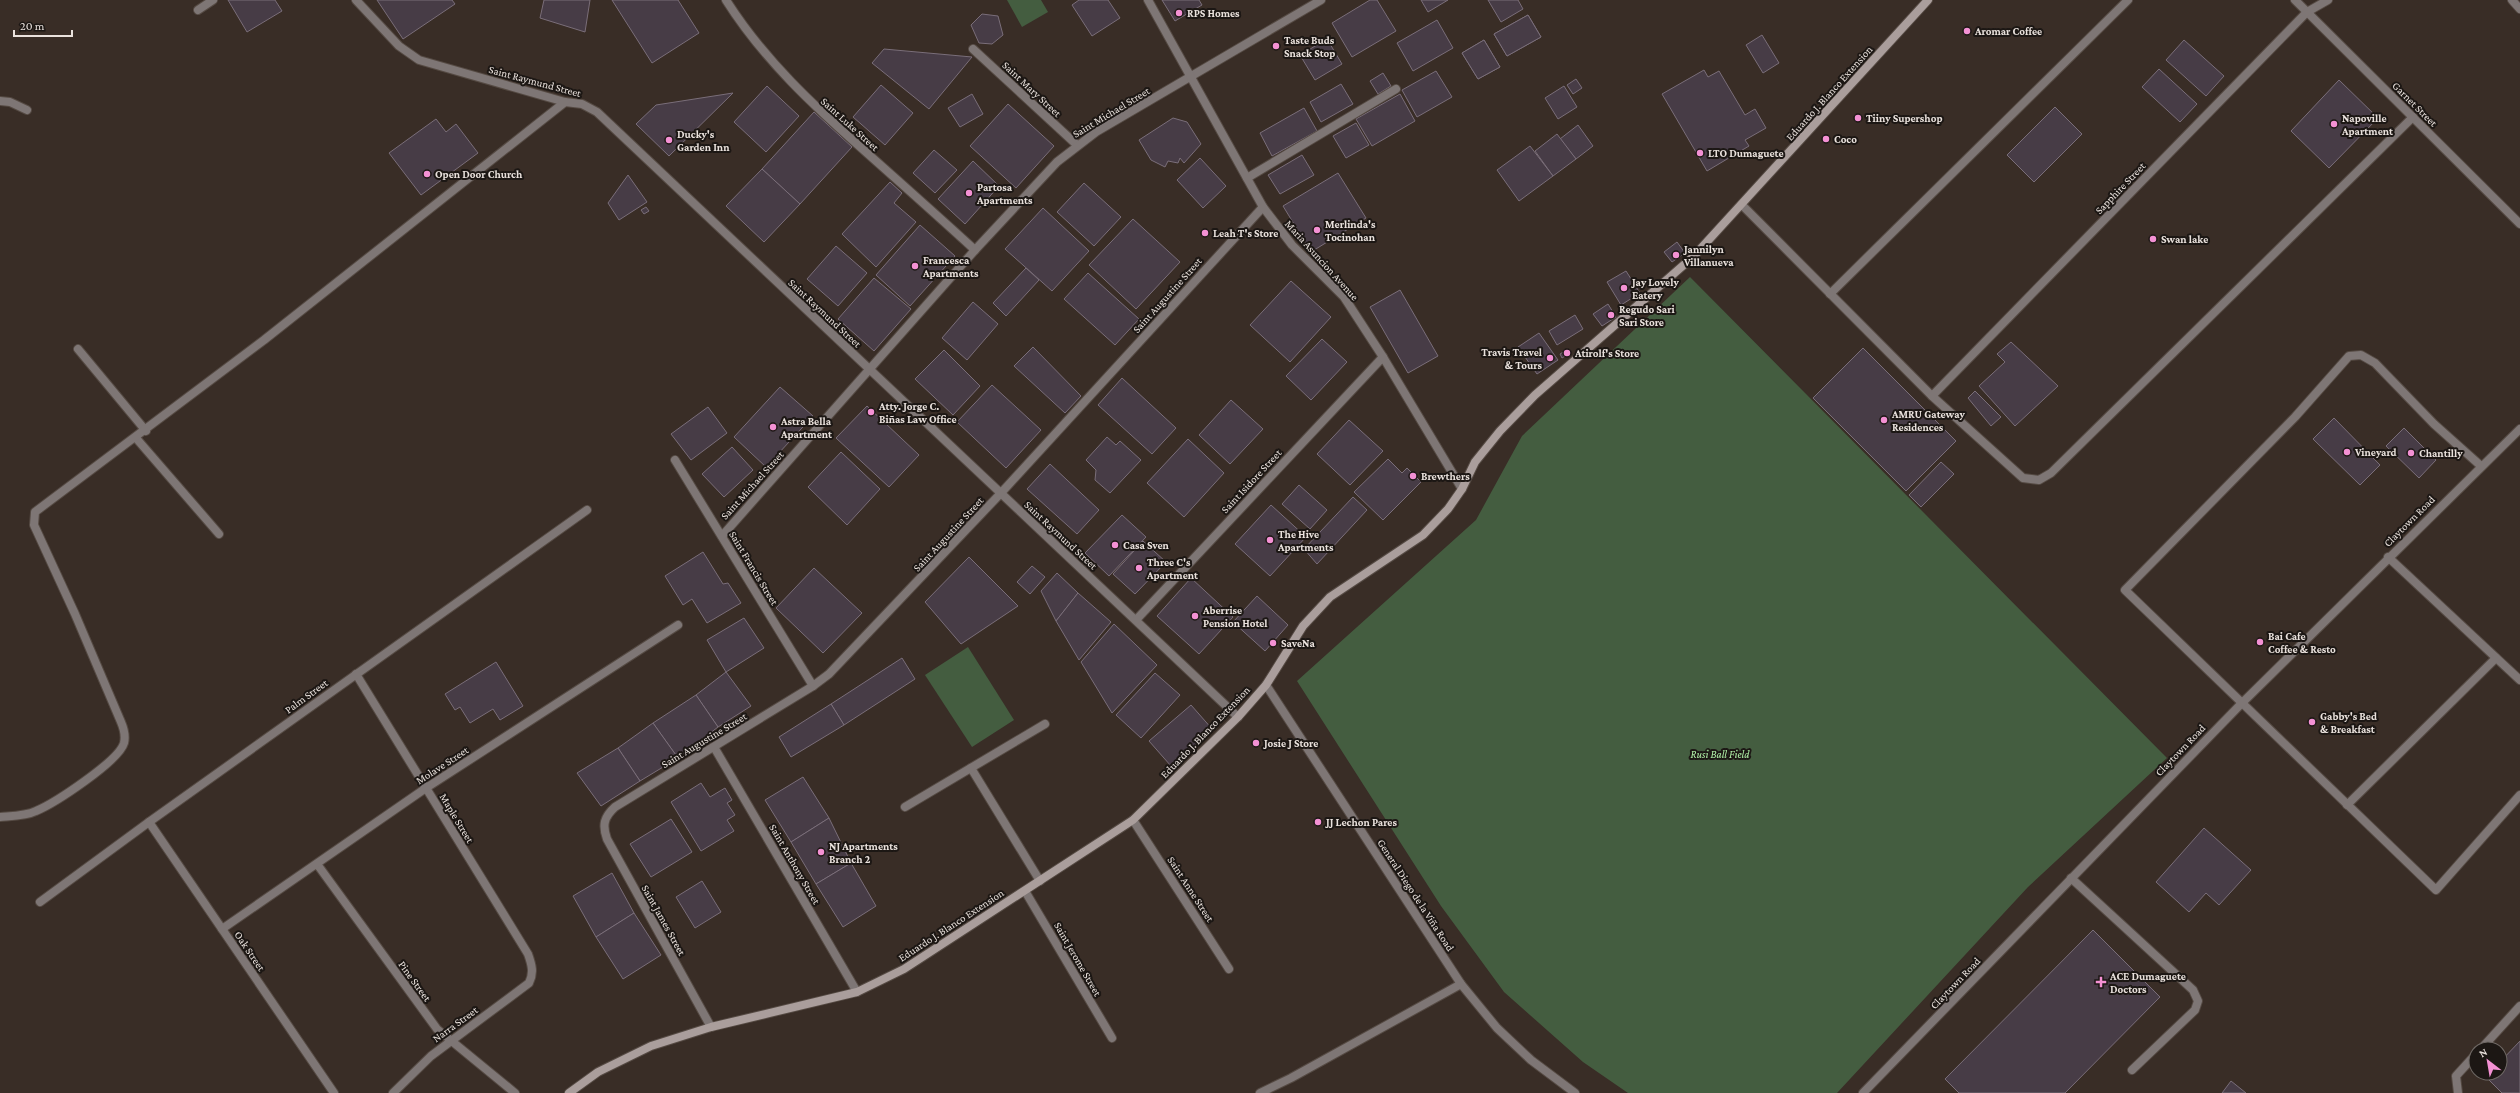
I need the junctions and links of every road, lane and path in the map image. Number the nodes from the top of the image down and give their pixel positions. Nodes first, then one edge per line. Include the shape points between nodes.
1 (213, 0) edge
2 (356, 0) edge
3 (726, 0) edge
4 (1148, 0) edge
5 (1321, 0) edge
6 (1928, 0) edge
7 (2128, 0) edge
8 (2294, 0) edge
9 (2328, 0) edge
10 (2512, 0) edge
11 (2520, 9) edge
12 (198, 10) dead end
13 (2307, 12) junction
14 (973, 49) dead end
15 (1192, 78) junction
16 (1396, 89) dead end
17 (0, 101) edge
18 (565, 102) junction
19 (27, 110) dead end
20 (2413, 117) junction
21 (1077, 145) junction
22 (1247, 178) junction
23 (1742, 205) junction
24 (1262, 207) junction
25 (2520, 224) edge
26 (975, 250) junction
27 (1830, 294) junction
28 (78, 349) dead end
29 (1383, 357) junction
30 (870, 369) junction
31 (1932, 396) junction
32 (2520, 429) edge
33 (146, 431) junction
34 (136, 438) junction
35 (675, 460) dead end
36 (2480, 466) junction
37 (1462, 489) junction
38 (1001, 493) junction
39 (587, 510) dead end
40 (219, 534) dead end
41 (722, 536) junction
42 (2388, 557) junction
43 (1136, 620) junction
44 (678, 625) dead end
45 (2496, 658) junction
46 (356, 674) junction
47 (2520, 680) edge
48 (1266, 685) junction
49 (813, 686) junction
50 (2241, 704) junction
51 (1238, 717) junction
52 (1045, 724) dead end
53 (714, 747) junction
54 (971, 768) junction
55 (426, 788) junction
56 (2520, 795) edge
57 (2347, 805) junction
58 (905, 807) dead end
59 (0, 817) edge
60 (1134, 820) junction
61 (149, 822) junction
62 (604, 822) joint
63 (317, 864) junction
64 (2071, 878) junction
65 (1040, 881) junction
66 (1025, 891) junction
67 (40, 902) dead end
68 (222, 929) junction
69 (1229, 969) dead end
70 (533, 976) joint
71 (1461, 984) junction
72 (857, 992) junction
73 (2520, 1006) edge
74 (710, 1027) junction
75 (1112, 1038) dead end
76 (450, 1041) junction
77 (2488, 1041) edge
78 (2468, 1063) edge
79 (2132, 1070) dead end
80 (334, 1093) edge
81 (393, 1093) edge
82 (514, 1093) edge
83 (569, 1093) edge
84 (1260, 1093) edge
85 (1575, 1093) edge
86 (1863, 1093) edge
87 (2458, 1093) edge

1 - 12 street
2 - 18 street, Saint Raymund Street via 399,46 419,60
3 - 26 street, Saint Luke Street via 768,59 803,96
4 - 15 street, Maria Asuncion Avenue
5 - 15 street, Saint Michael Street
6 - 23 main road, Eduardo J. Blanco Extension
7 - 27 street
8 - 13 street, Garnet Street
9 - 13 street, Sapphire Street
10 - 11 street
13 - 20 street, Garnet Street
13 - 31 street, Sapphire Street
14 - 21 street, Saint Mary Street
15 - 21 street, Saint Michael Street
15 - 22 street, Maria Asuncion Avenue
16 - 22 street
17 - 19 street via 10,102
18 - 30 street, Saint Raymund Street via 582,104 597,112
18 - 33 street
20 - 25 street, Garnet Street
20 - 31 street via 2056,467 2039,480 2024,478
21 - 26 street, Saint Michael Street via 1057,162
22 - 24 street, Maria Asuncion Avenue
23 - 27 street
23 - 37 main road, Eduardo J. Blanco Extension via 1680,269 1525,405 1475,462
24 - 29 street, Maria Asuncion Avenue via 1292,245 1344,297
24 - 38 street, Saint Augustine Street
26 - 30 street, Saint Michael Street
27 - 31 street
28 - 33 street
29 - 37 street, Maria Asuncion Avenue
29 - 43 street, Saint Isidore Street
30 - 38 street, Saint Raymund Street
30 - 41 street, Saint Michael Street
32 - 36 street, Claytown Road
33 - 34 street
34 - 40 street
34 - 59 street via 36,512 34,525 76,614 122,722 124,743 120,753 110,762 61,798 35,812
35 - 41 street, Saint Francis Street
36 - 42 street, Claytown Road
36 - 50 street via 2434,424 2375,363 2366,357 2355,355 2342,362 2295,417 2125,590
37 - 48 main road, Eduardo J. Blanco Extension via 1448,509 1423,535 1330,597 1303,626
38 - 43 street, Saint Raymund Street
38 - 49 street, Saint Augustine Street via 844,660
39 - 46 street, Palm Street
41 - 49 street, Saint Francis Street
42 - 45 street
42 - 50 street, Claytown Road
43 - 51 street, Saint Raymund Street
44 - 55 street, Molave Street
45 - 47 street
45 - 57 street
46 - 55 street, Maple Street
46 - 61 street, Palm Street
48 - 51 main road, Eduardo J. Blanco Extension
48 - 71 street, General Diego de la Viña Road
49 - 53 street, Saint Augustine Street
50 - 57 street
50 - 64 street, Claytown Road
51 - 60 main road, Eduardo J. Blanco Extension
52 - 54 street
53 - 62 street, Saint Augustine Street via 615,807 607,814
53 - 72 street, Saint Anthony Street
54 - 58 street
54 - 65 street
55 - 63 street, Molave Street
55 - 70 street, Maple Street via 528,954
56 - 57 street via 2436,890
60 - 65 main road, Eduardo J. Blanco Extension
60 - 69 street, Saint Anne Street
61 - 67 street, Palm Street
61 - 68 street, Oak Street
62 - 74 street, Saint James Street via 607,839
63 - 68 street, Molave Street
63 - 76 street, Pine Street via 425,1014
64 - 79 street via 2193,990 2198,1001 2195,1010
64 - 86 street, Claytown Road
65 - 66 main road, Eduardo J. Blanco Extension
66 - 72 main road, Eduardo J. Blanco Extension via 904,969
66 - 75 street, Saint Jerome Street
68 - 80 street, Oak Street
70 - 76 street, Narra Street via 521,990
71 - 84 street
71 - 85 street, General Diego de la Viña Road via 1497,1028 1531,1060
72 - 74 main road, Eduardo J. Blanco Extension
73 - 77 street
74 - 83 main road, Eduardo J. Blanco Extension via 651,1046 598,1072
76 - 81 street, Narra Street
76 - 82 street, Pine Street
78 - 87 street via 2456,1076

